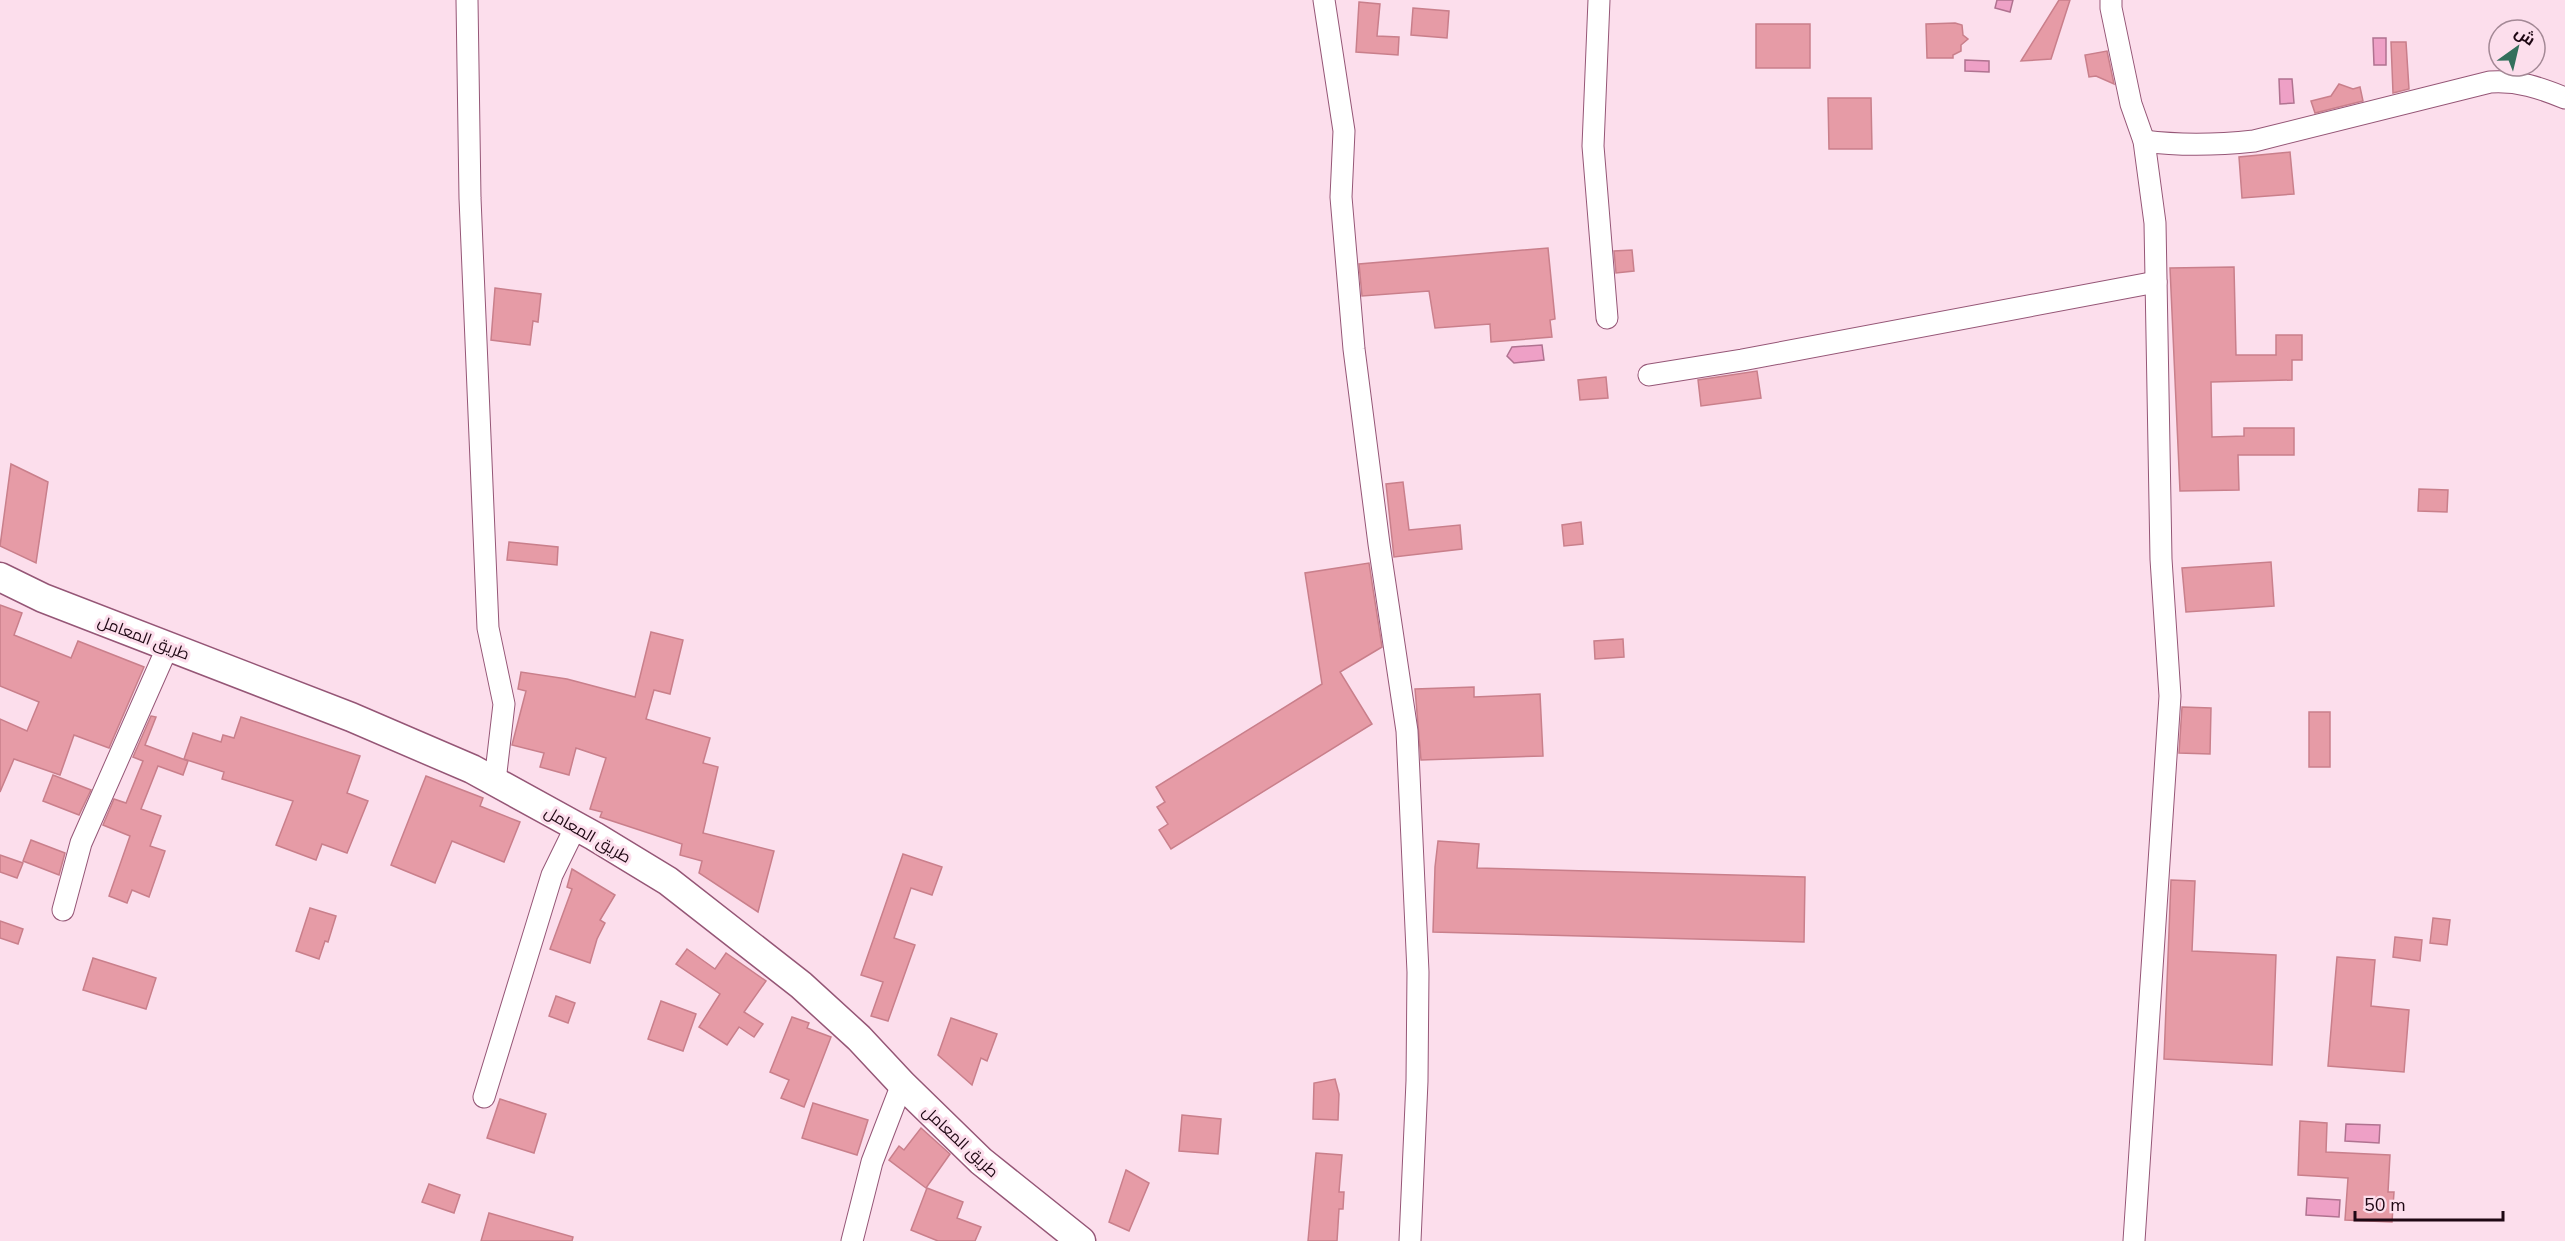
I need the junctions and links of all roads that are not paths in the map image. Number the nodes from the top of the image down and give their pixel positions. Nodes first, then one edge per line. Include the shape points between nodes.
1 (467, 0) edge
2 (1324, 0) edge
3 (1599, 0) edge
4 (2106, 3) edge
5 (2565, 98) edge
6 (2144, 141) junction
7 (2156, 282) junction
8 (1607, 318) dead end
9 (1649, 375) dead end
10 (0, 577) edge
11 (168, 646) junction
12 (495, 780) junction
13 (576, 826) junction
14 (63, 910) dead end
15 (902, 1084) junction
16 (484, 1097) dead end
17 (852, 1241) edge
18 (1081, 1241) edge
19 (1410, 1241) edge
20 (2134, 1241) edge

1 - 12 street via 488,617 504,704
2 - 19 street via 1344,131 1341,197 1354,349 1407,732 1418,972 1418,1081
3 - 8 street via 1593,146
4 - 6 street
5 - 6 street via 2509,80 2254,141 2216,145
6 - 7 street via 2155,223
7 - 9 street
7 - 20 street via 2162,559 2170,696
10 - 11 main road, طريق المعامل via 43,598
11 - 12 main road, طريق المعامل via 351,717
11 - 14 street via 81,843
12 - 13 main road, طريق المعامل
13 - 15 main road, طريق المعامل via 668,881 730,927 801,985
13 - 16 street via 552,875
15 - 17 street via 872,1162
15 - 18 main road, طريق المعامل via 981,1161

